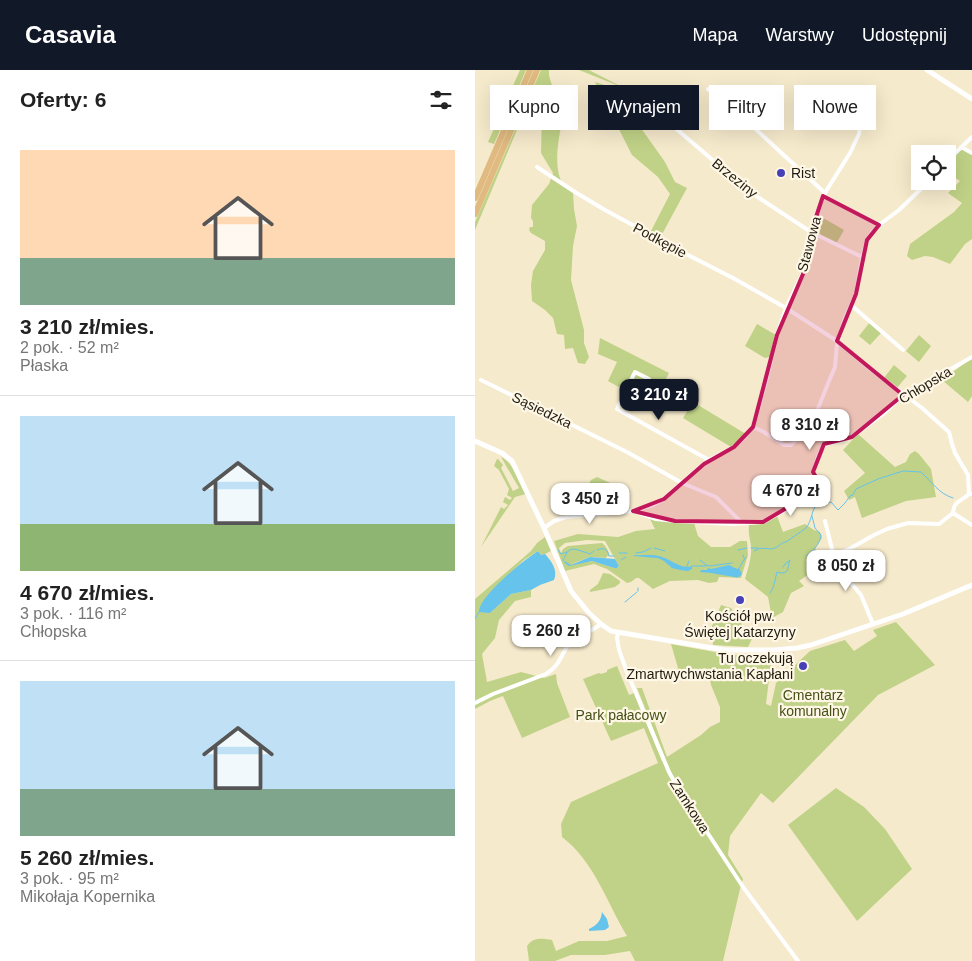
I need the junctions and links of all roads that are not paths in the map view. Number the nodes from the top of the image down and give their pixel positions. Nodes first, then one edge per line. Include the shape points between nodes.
1 (530, 70) edge
2 (537, 70) edge
3 (927, 70) edge
4 (708, 88) dead end
5 (972, 99) edge
6 (677, 130) edge
7 (860, 130) edge
8 (972, 137) edge
9 (961, 147) junction
10 (956, 152) edge
11 (972, 152) edge
12 (537, 167) dead end
13 (920, 190) edge
14 (824, 195) junction
15 (475, 198) edge
16 (475, 214) edge
17 (879, 224) junction
18 (811, 232) junction
19 (862, 257) junction
20 (851, 306) junction
21 (786, 308) junction
22 (837, 341) junction
23 (903, 350) dead end
24 (972, 357) edge
25 (649, 379) dead end
26 (481, 380) dead end
27 (903, 395) junction
28 (753, 427) junction
29 (475, 441) edge
30 (709, 460) junction
31 (682, 483) junction
32 (971, 494) edge
33 (633, 511) junction
34 (953, 513) junction
35 (825, 521) dead end
36 (742, 524) junction
37 (972, 525) edge
38 (544, 528) junction
39 (833, 556) junction
40 (972, 584) edge
41 (601, 624) junction
42 (873, 624) junction
43 (618, 633) junction
44 (475, 703) edge
45 (798, 961) edge

1 - 15 main road
2 - 16 main road
3 - 5 street
4 - 14 street
6 - 18 street, Brzeziny via 750,192
7 - 14 street, Stawowa via 850,153
8 - 9 street
9 - 10 street
9 - 11 street
12 - 21 street, Podkępie via 605,210
13 - 17 street
14 - 17 street
14 - 18 street, Stawowa
17 - 19 street via 867,240
18 - 19 street, Brzeziny
18 - 21 street, Stawowa via 806,267
19 - 20 street
20 - 22 street
20 - 23 street
21 - 22 street, Podkępie
21 - 28 street, Stawowa
22 - 27 street, Podkępie
22 - 28 street via 835,367 826,390 817,411 795,441 784,445
24 - 27 street, Chłopska via 920,391
25 - 30 street via 635,372 617,409
26 - 31 street, Sąsiedzka via 627,452
27 - 32 street, Podkępie via 949,432 955,453 968,475
27 - 36 street, Chłopska via 852,436 823,447 813,472 827,488 823,493 806,496 763,522
28 - 30 street via 734,447
29 - 38 street via 502,452 512,461
30 - 31 street
31 - 33 street via 664,499
31 - 36 street via 716,496
32 - 34 street via 954,506
33 - 36 street, Chłopska via 656,519
33 - 38 street via 566,517
34 - 37 street
34 - 39 street via 939,524 908,523 887,529
35 - 39 street
38 - 41 street via 571,591
39 - 42 street via 836,565 861,595
40 - 42 street via 918,609
41 - 43 street
41 - 44 street via 570,642 553,670
42 - 43 street via 804,646 774,650 717,649
43 - 45 street, Zamkowa via 619,650 627,672 681,794 743,887

